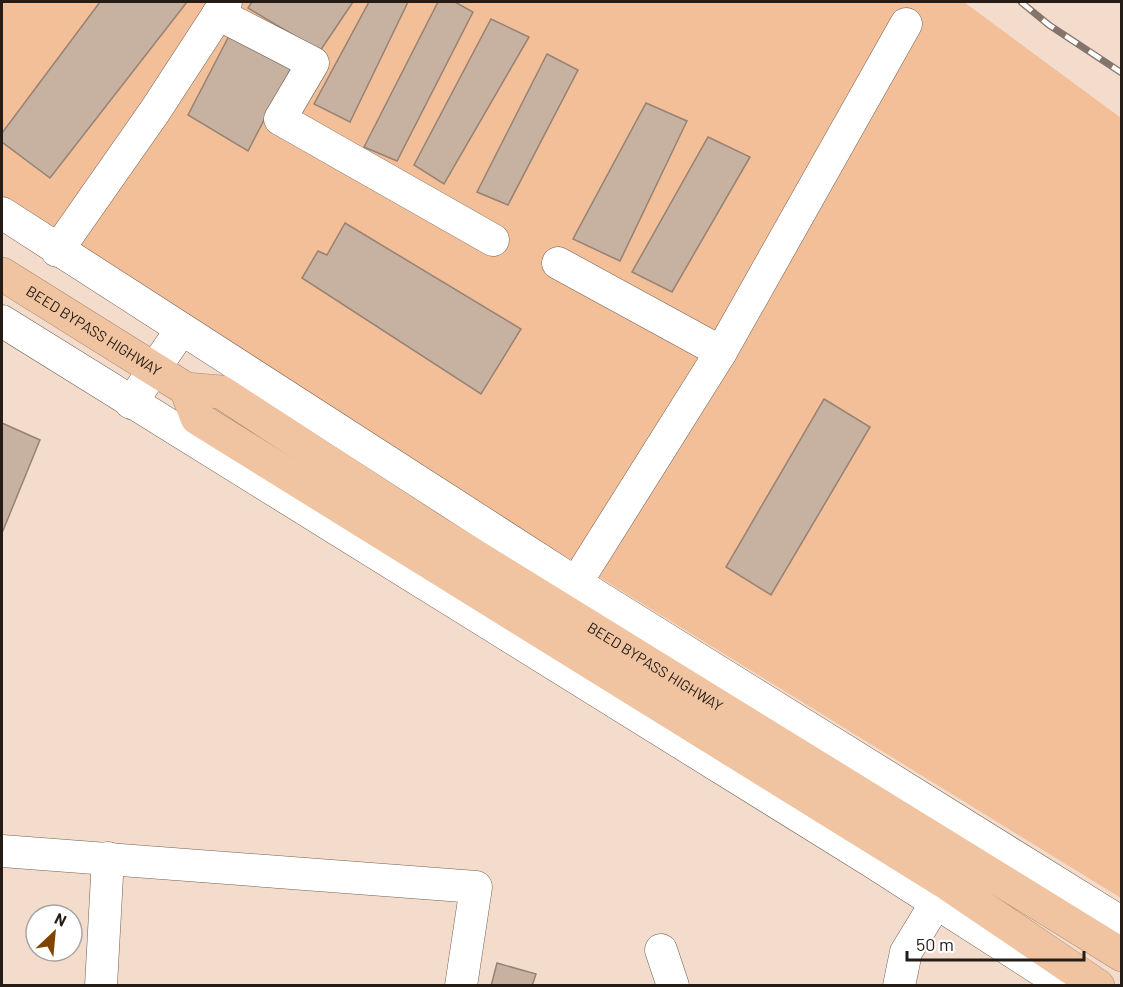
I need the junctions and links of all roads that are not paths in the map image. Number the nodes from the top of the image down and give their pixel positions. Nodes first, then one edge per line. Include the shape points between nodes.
1 (222, 8) edge
2 (906, 24) dead end
3 (2, 213) edge
4 (493, 240) dead end
5 (57, 250) junction
6 (558, 263) dead end
7 (2, 274) edge
8 (2, 321) edge
9 (182, 330) junction
10 (721, 352) junction
11 (154, 369) junction
12 (131, 403) junction
13 (576, 583) junction
14 (2, 851) edge
15 (108, 858) junction
16 (956, 869) junction
17 (1122, 923) edge
18 (661, 950) dead end
19 (1122, 955) edge
20 (101, 986) edge
21 (461, 986) edge
22 (673, 986) edge
23 (899, 986) edge
24 (1066, 986) edge
25 (1098, 986) edge

1 - 4 street via 313,63 280,119
1 - 5 street
2 - 10 street
3 - 5 street
5 - 9 street
6 - 10 street
7 - 11 highway, BEED BYPASS HIGHWAY
8 - 12 street
9 - 11 street
9 - 13 street
10 - 13 street
11 - 12 street
11 - 16 highway, BEED BYPASS HIGHWAY via 186,389 221,392
12 - 16 street
13 - 16 street
14 - 15 street
15 - 20 street
15 - 21 street via 476,887
16 - 17 street
16 - 19 highway, BEED BYPASS HIGHWAY
16 - 23 street via 906,952
16 - 24 street
16 - 25 highway, BEED BYPASS HIGHWAY
18 - 22 street

